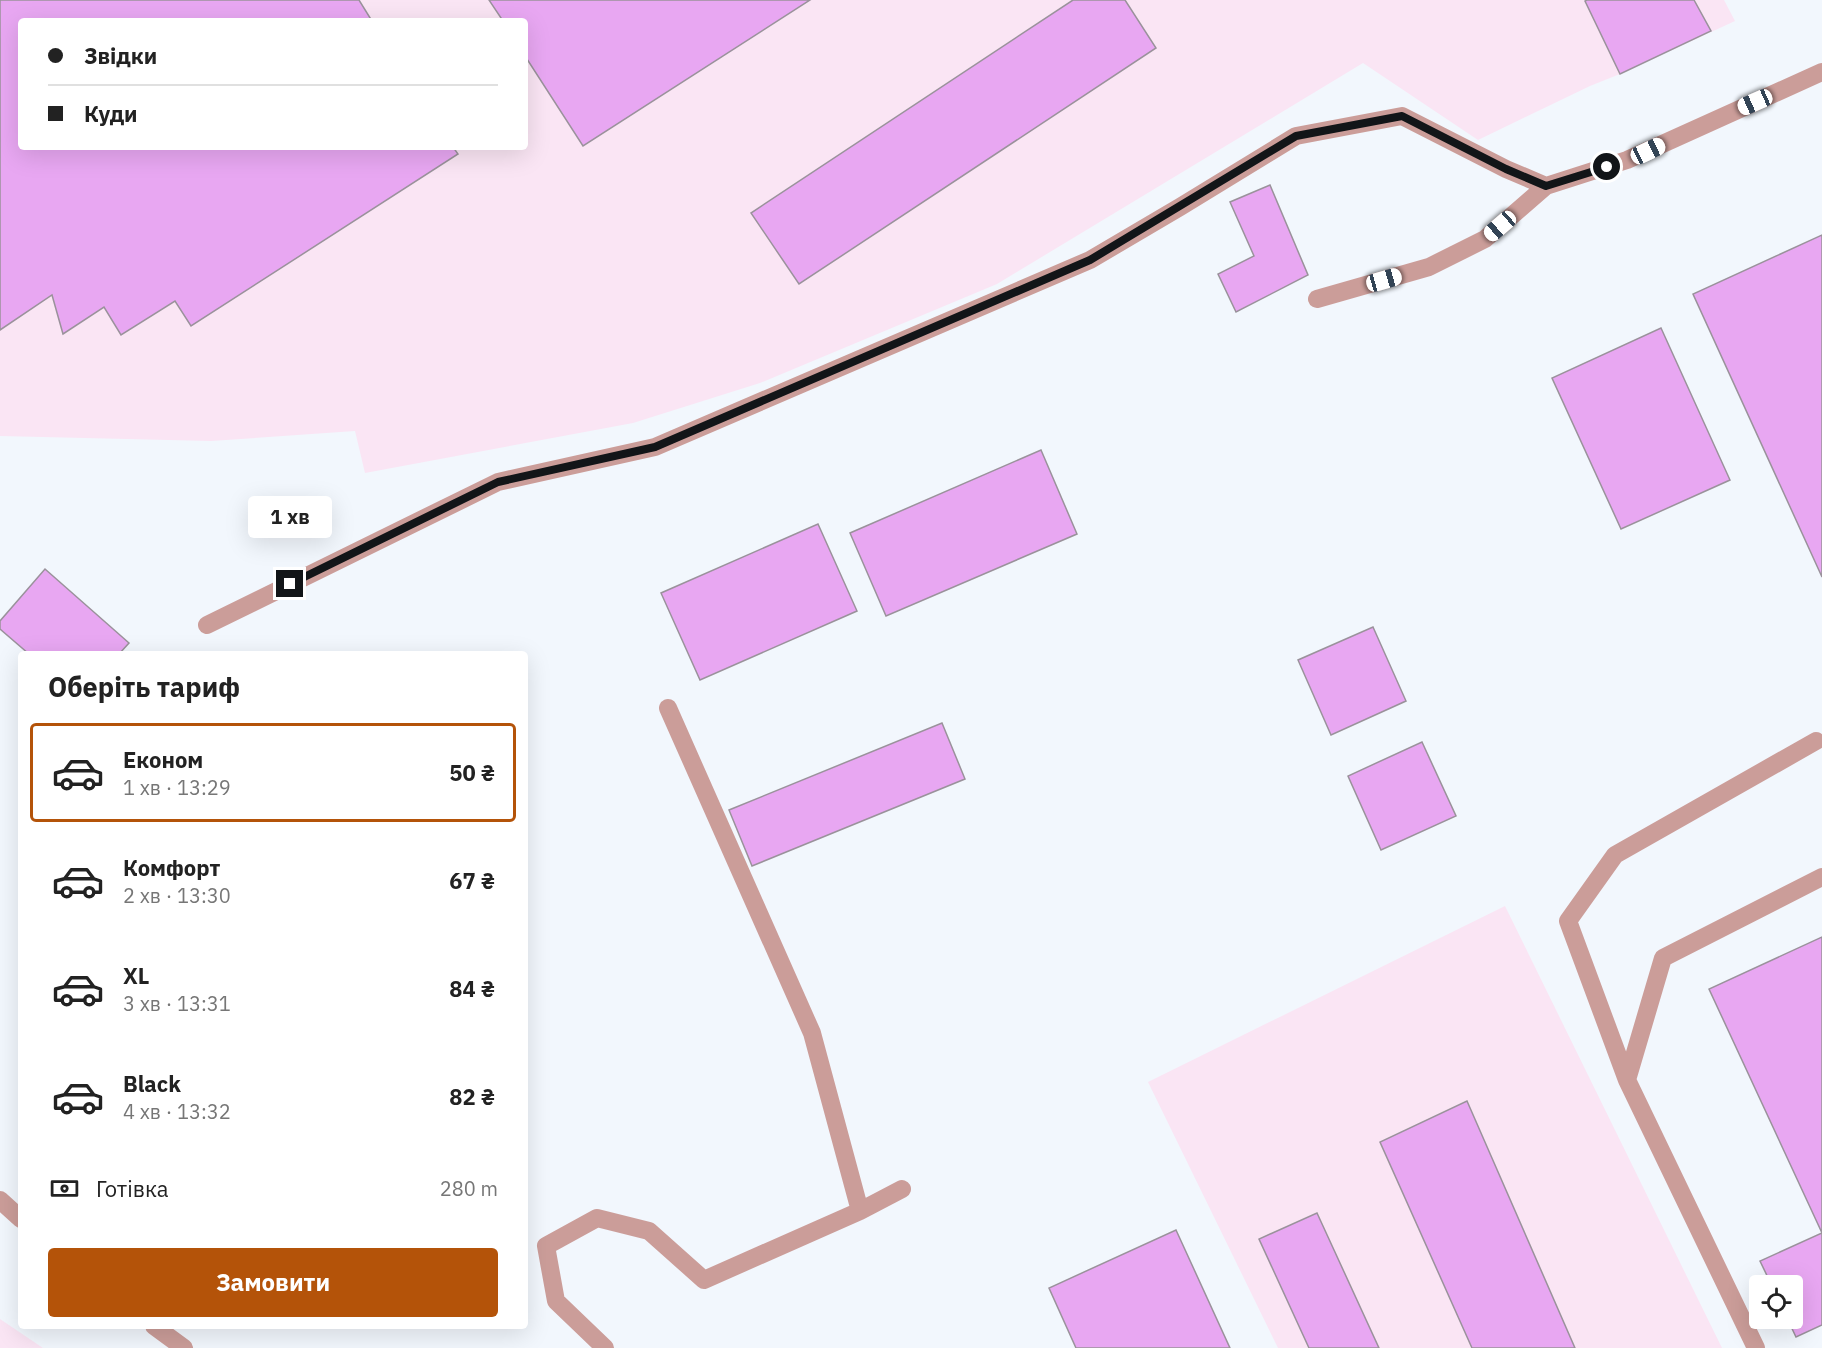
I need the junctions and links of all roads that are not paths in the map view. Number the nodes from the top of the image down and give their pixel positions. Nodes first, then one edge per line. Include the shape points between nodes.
1 (1822, 72) edge
2 (1546, 186) junction
3 (1317, 299) dead end
4 (207, 625) dead end
5 (668, 708) dead end
6 (1816, 741) dead end
7 (1822, 877) edge
8 (1627, 1080) junction
9 (902, 1189) dead end
10 (0, 1200) edge
11 (860, 1211) junction
12 (18, 1216) edge
13 (158, 1329) edge
14 (184, 1348) edge
15 (605, 1348) edge
16 (1756, 1348) edge

1 - 2 lane via 1627,160
2 - 3 lane via 1485,239 1429,267
2 - 4 lane via 1402,116 1296,136 1090,260 655,447 498,482
5 - 11 lane via 812,1033
6 - 8 lane via 1615,855 1568,921
7 - 8 lane via 1663,958
8 - 16 lane
9 - 11 lane
10 - 12 lane
11 - 15 lane via 704,1280 649,1231 597,1218 546,1246 556,1301
13 - 14 lane

